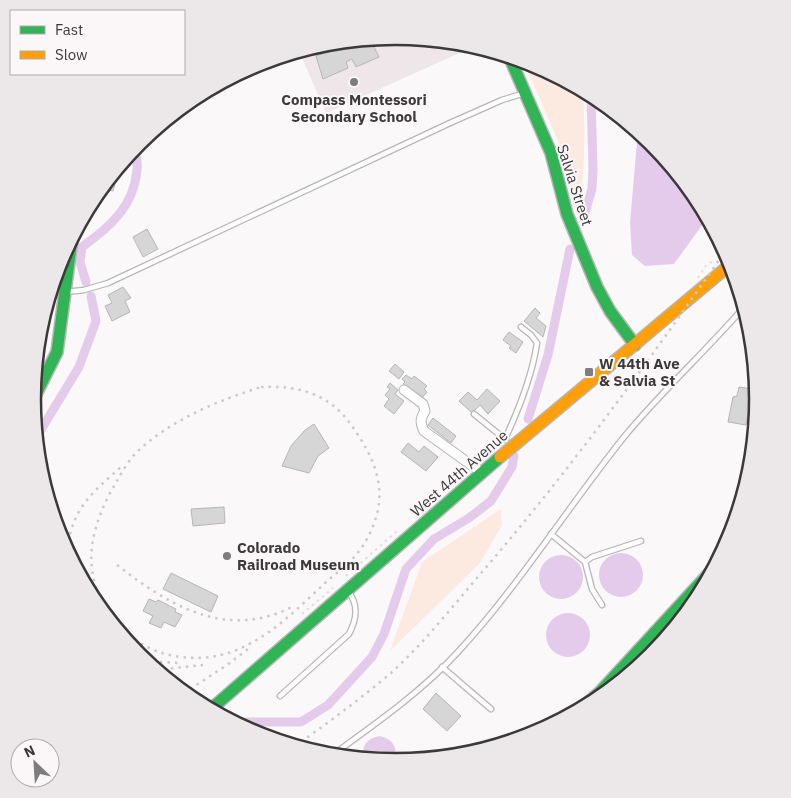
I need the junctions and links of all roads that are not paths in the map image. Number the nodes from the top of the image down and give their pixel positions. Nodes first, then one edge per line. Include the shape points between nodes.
1 (514, 66) edge
2 (525, 93) junction
3 (69, 262) edge
4 (725, 269) edge
5 (64, 292) junction
6 (739, 312) edge
7 (521, 327) dead end
8 (635, 345) junction
9 (42, 383) edge
10 (404, 390) dead end
11 (474, 414) dead end
12 (510, 444) junction
13 (481, 472) junction
14 (551, 534) junction
15 (641, 541) dead end
16 (585, 562) junction
17 (347, 590) junction
18 (693, 591) edge
19 (602, 605) dead end
20 (442, 667) junction
21 (611, 680) edge
22 (280, 696) dead end
23 (216, 705) edge
24 (491, 709) dead end
25 (341, 749) edge

1 - 2 main road, Salvia Street
2 - 5 lane via 502,100 346,170 108,283
2 - 8 main road, Salvia Street via 554,161 567,214 597,287
3 - 5 main road
4 - 8 main road, West 44th Avenue
5 - 9 main road via 57,352
6 - 14 lane via 647,409
7 - 12 lane via 537,343
8 - 12 main road, West 44th Avenue via 537,427
10 - 13 street via 423,404 425,411 420,424 424,431
11 - 12 lane
12 - 13 main road, West 44th Avenue
13 - 17 main road, West 44th Avenue
14 - 16 lane
14 - 20 lane via 510,591
15 - 16 lane
16 - 19 lane via 592,589
17 - 22 lane via 354,599 356,612 356,621 349,634
17 - 23 main road, West 44th Avenue
18 - 21 main road
20 - 24 lane
20 - 25 lane via 387,715

